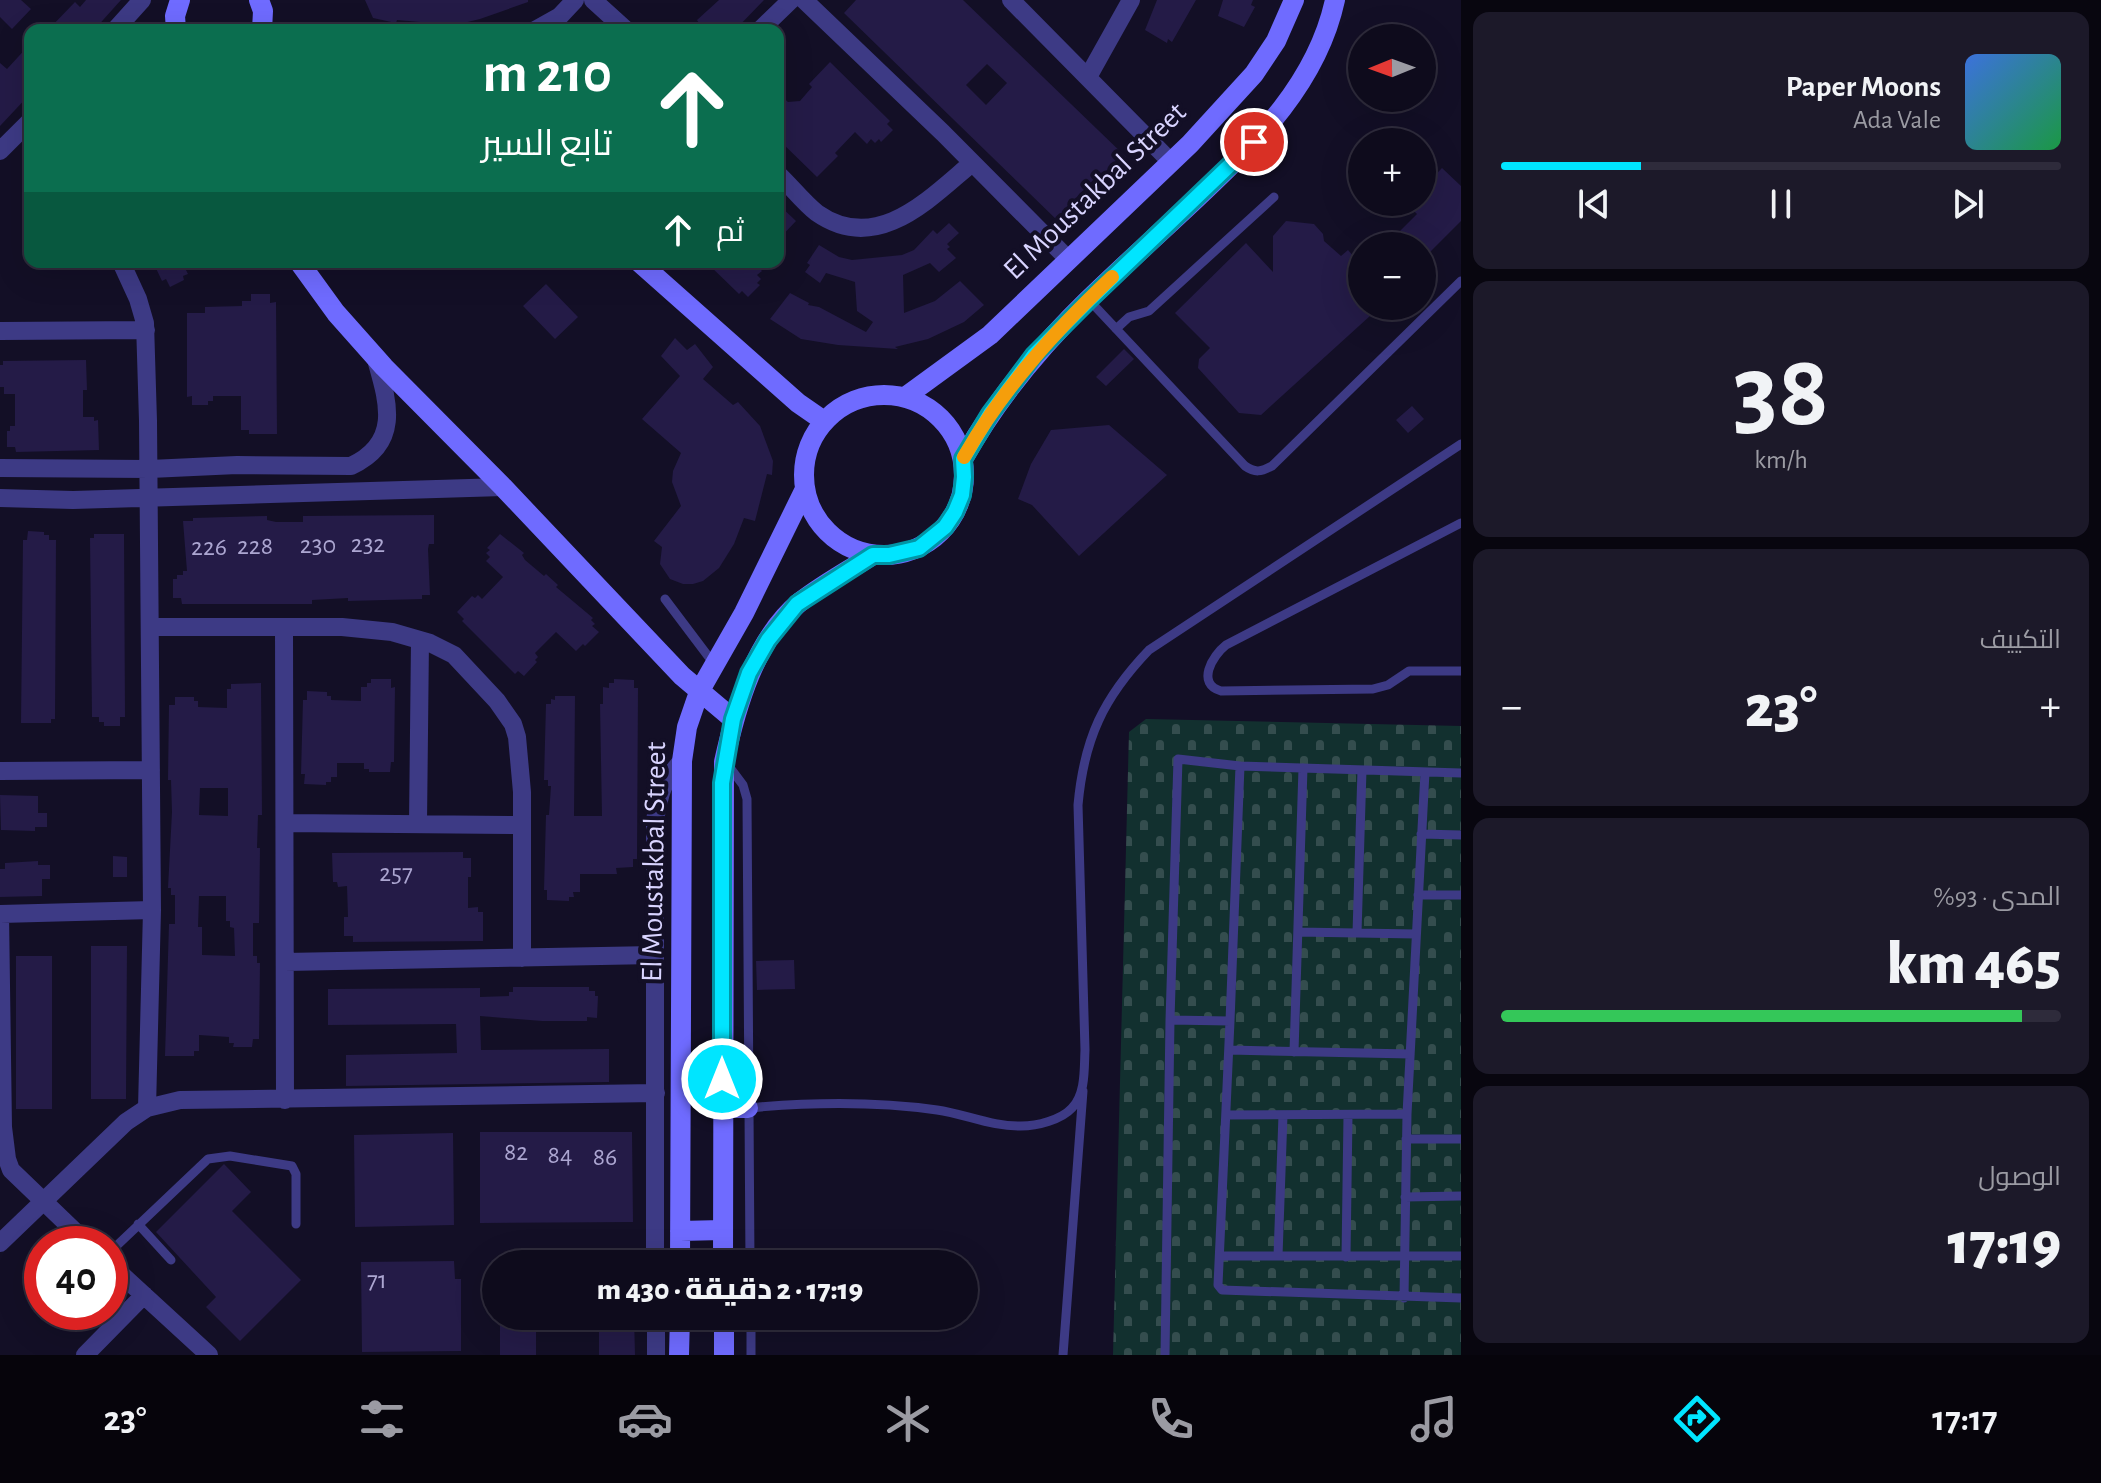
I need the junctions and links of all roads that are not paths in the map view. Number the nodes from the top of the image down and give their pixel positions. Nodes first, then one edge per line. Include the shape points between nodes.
1 (142, 0) edge
2 (161, 0) edge
3 (259, 0) edge
4 (575, 0) edge
5 (593, 0) edge
6 (791, 0) edge
7 (804, 0) edge
8 (1011, 0) edge
9 (1131, 0) edge
10 (1294, 0) edge
11 (1335, 0) edge
12 (177, 15) edge
13 (557, 23) edge
14 (120, 24) edge
15 (262, 24) edge
16 (619, 24) edge
17 (766, 24) edge
18 (1088, 77) junction
19 (24, 127) edge
20 (0, 151) edge
21 (1170, 161) junction
22 (972, 163) junction
23 (784, 180) edge
24 (1274, 197) dead end
25 (1068, 259) junction
26 (124, 268) edge
27 (303, 268) edge
28 (646, 268) edge
29 (1461, 281) edge
30 (1089, 300) junction
31 (1116, 329) junction
32 (146, 330) junction
33 (0, 331) edge
34 (375, 356) junction
35 (905, 397) junction
36 (824, 421) junction
37 (1461, 444) edge
38 (963, 459) junction
39 (0, 468) edge
40 (150, 469) junction
41 (503, 487) junction
42 (805, 489) junction
43 (151, 496) junction
44 (0, 498) edge
45 (1461, 523) edge
46 (873, 555) junction
47 (665, 599) dead end
48 (151, 627) junction
49 (284, 628) junction
50 (420, 640) junction
51 (714, 664) junction
52 (1461, 671) edge
53 (699, 692) junction
54 (733, 719) junction
55 (682, 761) junction
56 (724, 762) junction
57 (1240, 766) junction
58 (1303, 768) junction
59 (151, 770) junction
60 (1362, 770) junction
61 (0, 771) edge
62 (1425, 772) junction
63 (1461, 773) edge
64 (285, 823) junction
65 (418, 824) junction
66 (522, 825) junction
67 (1421, 834) junction
68 (1461, 835) edge
69 (1418, 895) junction
70 (1461, 895) edge
71 (152, 910) junction
72 (0, 914) edge
73 (1298, 932) junction
74 (1357, 933) junction
75 (1416, 934) junction
76 (654, 955) junction
77 (522, 958) junction
78 (285, 962) junction
79 (1170, 1020) junction
80 (1230, 1021) junction
81 (1229, 1050) junction
82 (1294, 1052) junction
83 (1410, 1054) junction
84 (1083, 1087) junction
85 (656, 1093) junction
86 (285, 1100) junction
87 (147, 1108) junction
88 (722, 1108) junction
89 (748, 1108) junction
90 (1407, 1114) junction
91 (1226, 1115) junction
92 (1283, 1115) junction
93 (1348, 1115) junction
94 (1406, 1139) junction
95 (1461, 1139) edge
96 (1461, 1196) edge
97 (1405, 1197) junction
98 (42, 1201) junction
99 (138, 1224) junction
100 (296, 1224) dead end
101 (69, 1226) edge
102 (722, 1230) junction
103 (680, 1231) junction
104 (128, 1234) edge
105 (0, 1243) edge
106 (655, 1250) edge
107 (680, 1250) edge
108 (723, 1250) edge
109 (750, 1250) edge
110 (1220, 1256) junction
111 (1278, 1256) junction
112 (1461, 1256) edge
113 (1346, 1257) junction
114 (1404, 1257) junction
115 (171, 1260) dead end
116 (128, 1280) edge
117 (144, 1295) junction
118 (1404, 1298) junction
119 (1461, 1298) edge
120 (656, 1330) edge
121 (680, 1330) edge
122 (724, 1330) edge
123 (751, 1330) edge
124 (85, 1355) edge
125 (209, 1355) edge
126 (656, 1355) edge
127 (679, 1355) edge
128 (724, 1355) edge
129 (751, 1355) edge
130 (1063, 1355) edge
131 (1165, 1355) edge

1 - 14 street
2 - 12 street
3 - 15 street
4 - 13 street
5 - 16 street
6 - 17 street
7 - 22 street
8 - 18 street
9 - 18 street
10 - 21 street, El Moustakbal Street via 1254,74
11 - 30 street via 1321,43 1286,105 1243,154
18 - 21 street
19 - 20 street
21 - 25 street, El Moustakbal Street
22 - 23 street via 913,213 873,228 830,220
22 - 25 street
24 - 31 lane via 1149,311 1129,317
25 - 35 street, El Moustakbal Street via 990,335
26 - 32 street
27 - 34 street
28 - 36 street
29 - 31 lane via 1263,472 1245,466
30 - 31 lane
30 - 38 street via 1034,355
32 - 33 street
32 - 40 street
34 - 40 street via 388,421 382,438 361,461 330,467
34 - 41 street
35 - 36 street via 869,395
35 - 38 street via 944,421
36 - 42 street via 807,453
37 - 84 lane via 1149,650 1105,704 1084,759 1078,805
38 - 46 street via 962,495 945,527 919,548
39 - 40 street
40 - 43 street
41 - 43 street
41 - 53 street
42 - 46 street via 824,529 854,550
42 - 51 street, El Moustakbal Street
43 - 44 street
43 - 48 street
45 - 52 lane via 1226,645 1209,666 1209,681 1221,691 1373,689 1409,671
46 - 54 street via 797,604 749,673
47 - 51 lane
48 - 49 street
48 - 59 street
49 - 50 street via 392,632
49 - 64 street
50 - 65 street
50 - 66 street via 454,655 513,724 521,765
51 - 53 street, El Moustakbal Street
53 - 54 street
53 - 55 street, El Moustakbal Street
54 - 56 street
55 - 76 street via 660,790 655,820
55 - 103 street, El Moustakbal Street
56 - 88 street
56 - 89 lane via 747,799
57 - 58 lane
57 - 79 lane via 1178,759
57 - 80 lane
58 - 60 lane
58 - 73 lane
59 - 61 street
59 - 71 street
60 - 62 lane
60 - 74 lane
62 - 63 lane
62 - 67 lane
64 - 65 street
64 - 78 street
65 - 66 street
66 - 77 street
67 - 68 lane
67 - 69 lane
69 - 70 lane
69 - 75 lane
71 - 72 street
71 - 87 street
72 - 98 street via 4,1141 11,1170
73 - 74 lane
73 - 82 lane
74 - 75 lane
75 - 83 lane
76 - 77 street
76 - 85 street
77 - 78 street
78 - 86 street
79 - 80 lane
79 - 131 lane
80 - 81 lane
81 - 82 lane
81 - 91 lane
82 - 83 lane
83 - 90 lane
84 - 89 lane via 1073,1108 1052,1120 1022,1126 883,1104
84 - 130 lane
85 - 86 street
85 - 106 street
86 - 87 street via 180,1100
87 - 98 street via 109,1136
88 - 89 street
88 - 102 street
89 - 109 lane
90 - 93 lane
90 - 94 lane
91 - 92 lane
91 - 110 lane
92 - 93 lane
92 - 111 lane
93 - 113 lane
94 - 95 lane
94 - 97 lane
96 - 97 lane
97 - 114 lane
98 - 101 street
98 - 105 street
99 - 100 lane via 198,1165 219,1156 292,1166
99 - 104 lane
99 - 115 lane
102 - 103 street
102 - 108 street
103 - 107 street, El Moustakbal Street
110 - 111 lane
110 - 118 lane via 1222,1290
111 - 113 lane
112 - 114 lane
113 - 114 lane
114 - 118 lane
116 - 117 street
117 - 124 street
117 - 125 street
118 - 119 lane
120 - 126 street
121 - 127 street
122 - 128 street
123 - 129 lane

